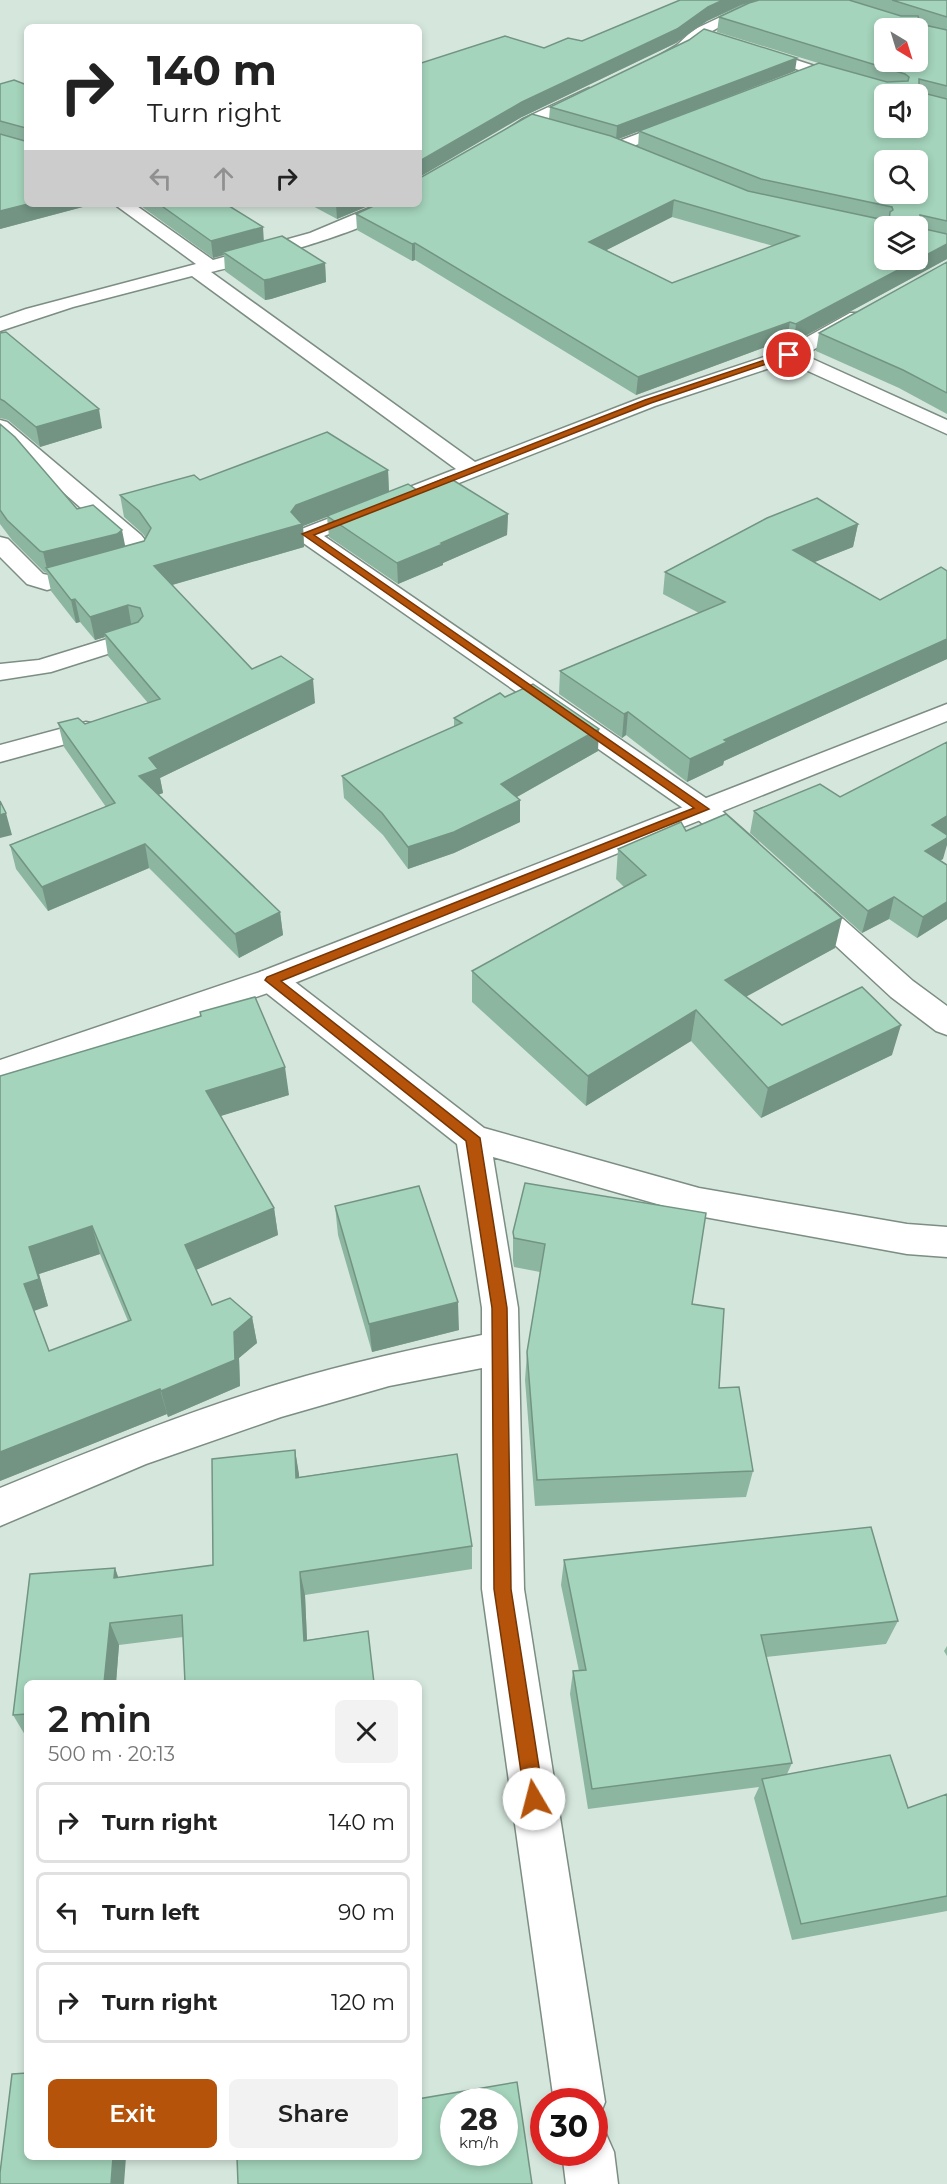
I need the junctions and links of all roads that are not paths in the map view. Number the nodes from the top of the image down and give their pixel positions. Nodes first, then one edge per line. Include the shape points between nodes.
1 (783, 0) edge
2 (698, 33) junction
3 (719, 39) edge
4 (740, 46) edge
5 (641, 68) edge
6 (600, 88) edge
7 (768, 90) edge
8 (694, 118) edge
9 (529, 122) junction
10 (555, 130) edge
11 (596, 142) edge
12 (489, 146) edge
13 (617, 147) junction
14 (638, 155) edge
15 (127, 207) edge
16 (387, 207) edge
17 (204, 269) junction
18 (878, 305) edge
19 (0, 325) edge
20 (789, 355) junction
21 (0, 426) edge
22 (947, 428) edge
23 (472, 470) junction
24 (0, 544) edge
25 (133, 638) edge
26 (0, 672) edge
27 (947, 712) edge
28 (86, 730) edge
29 (0, 754) edge
30 (703, 809) junction
31 (764, 864) edge
32 (789, 887) edge
33 (271, 980) junction
34 (947, 1023) edge
35 (0, 1073) edge
36 (473, 1138) junction
37 (947, 1242) edge
38 (499, 1348) junction
39 (0, 1508) edge
40 (578, 2088) edge
41 (590, 2166) edge
42 (592, 2184) edge

1 - 2 street via 749,9
2 - 3 street
2 - 5 street via 682,48
4 - 7 street via 821,72
6 - 9 street
8 - 13 street
9 - 10 street
9 - 12 street
11 - 13 street
13 - 14 street
15 - 17 street
16 - 17 street via 300,242
17 - 19 street via 42,309
17 - 23 street
18 - 20 street
20 - 22 street
20 - 23 street via 648,402
21 - 24 street via 141,550 139,557 130,561 48,583 36,579
23 - 30 street via 307,534
25 - 26 street via 42,667
27 - 30 street
28 - 29 street
30 - 31 street
30 - 33 street
32 - 34 street via 902,989
33 - 35 street
33 - 36 street
36 - 37 street via 699,1202 907,1239
36 - 38 street via 500,1308
38 - 39 street via 389,1370 281,1400 136,1450
38 - 40 street via 502,1589
41 - 42 street

